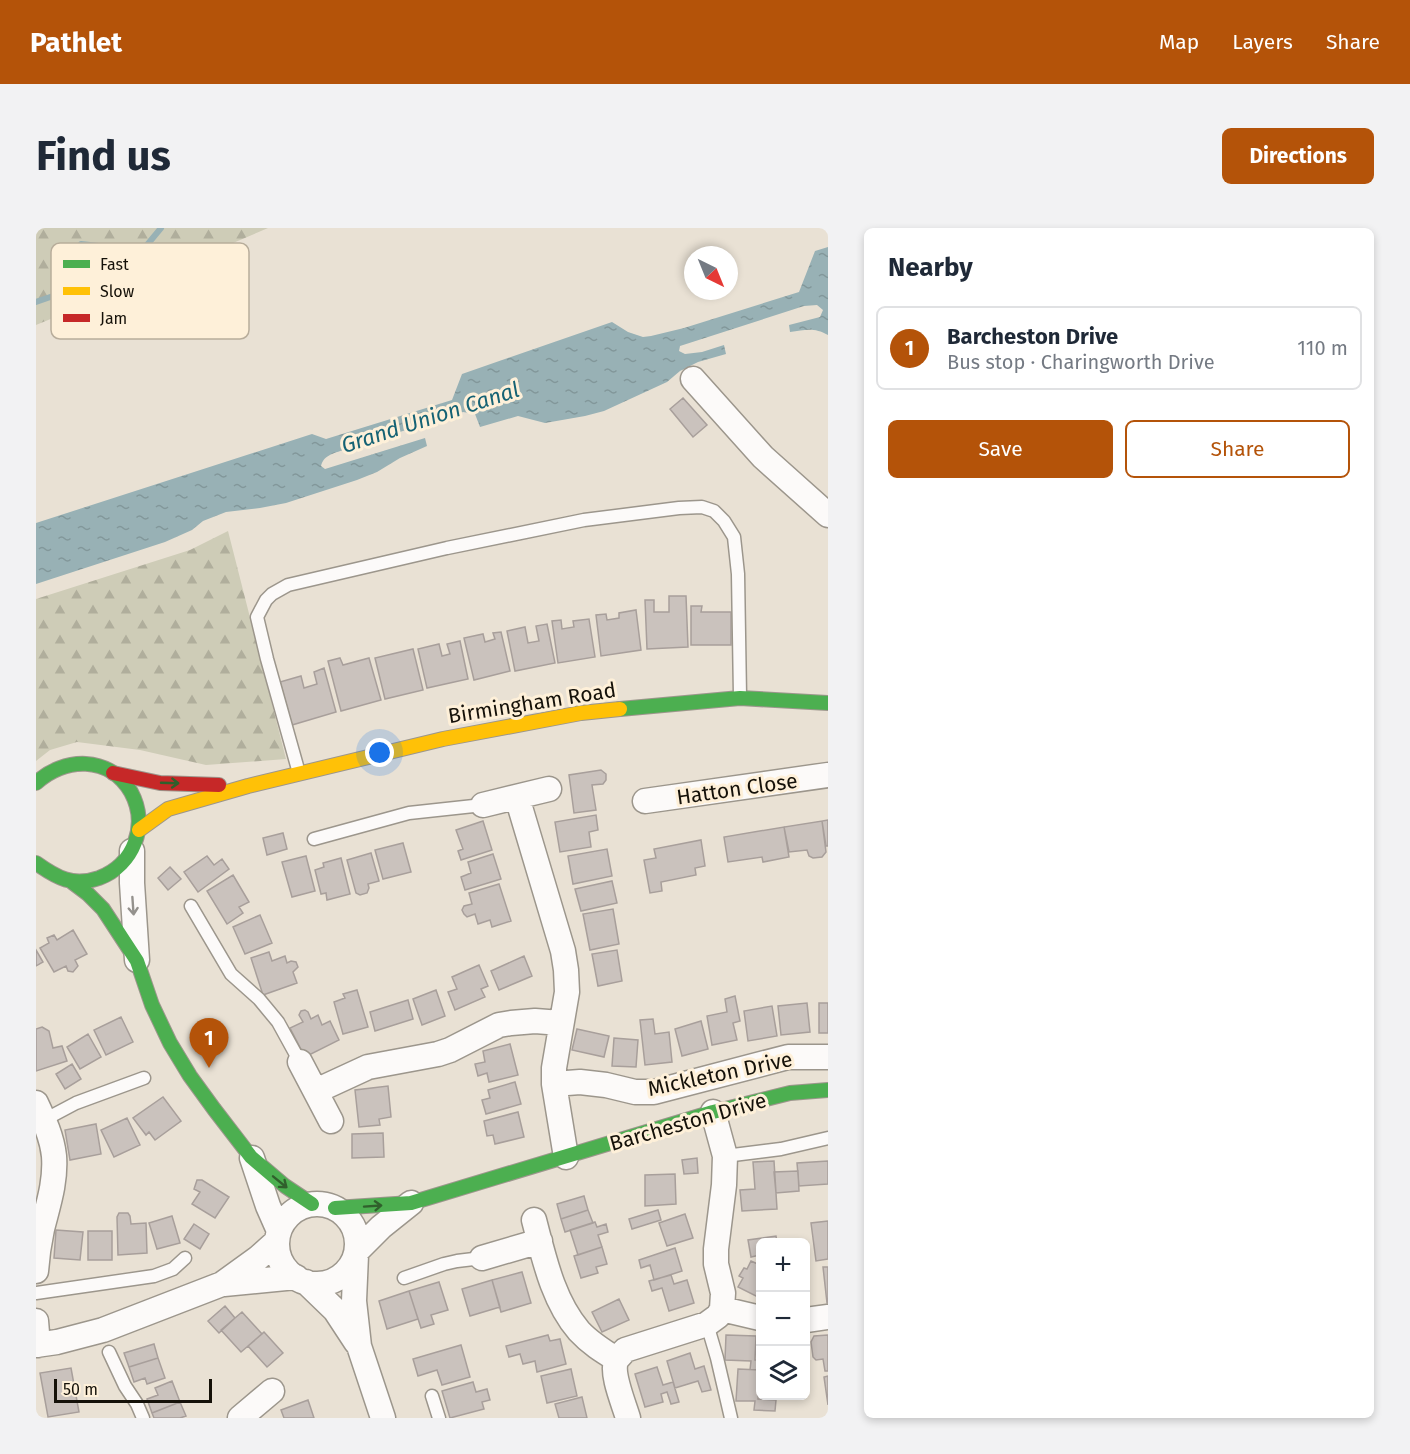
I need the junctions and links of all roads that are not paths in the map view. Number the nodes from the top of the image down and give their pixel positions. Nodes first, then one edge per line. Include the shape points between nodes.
1 (693, 379) dead end
2 (828, 514) edge
3 (740, 698) junction
4 (828, 702) edge
5 (113, 773) junction
6 (300, 774) junction
7 (828, 775) edge
8 (36, 783) edge
9 (248, 786) junction
10 (549, 789) dead end
11 (517, 797) junction
12 (645, 801) dead end
13 (483, 805) joint
14 (314, 839) dead end
15 (136, 840) junction
16 (39, 868) edge
17 (72, 882) junction
18 (191, 906) dead end
19 (137, 961) junction
20 (561, 1023) junction
21 (821, 1057) edge
22 (300, 1062) joint
23 (144, 1078) dead end
24 (554, 1084) junction
25 (822, 1090) edge
26 (316, 1091) junction
27 (40, 1111) edge
28 (713, 1112) junction
29 (331, 1120) dead end
30 (828, 1138) edge
31 (251, 1156) junction
32 (725, 1156) junction
33 (566, 1157) junction
34 (411, 1203) junction
35 (324, 1206) junction
36 (278, 1236) junction
37 (356, 1253) junction
38 (185, 1258) dead end
39 (482, 1258) joint
40 (36, 1271) edge
41 (404, 1278) dead end
42 (301, 1280) junction
43 (222, 1284) junction
44 (36, 1293) edge
45 (714, 1317) junction
46 (828, 1317) edge
47 (756, 1318) edge
48 (810, 1319) edge
49 (36, 1321) edge
50 (37, 1345) edge
51 (359, 1346) junction
52 (109, 1352) dead end
53 (616, 1359) junction
54 (272, 1390) dead end
55 (432, 1396) dead end
56 (250, 1415) edge
57 (143, 1418) edge
58 (383, 1418) edge
59 (439, 1418) edge
60 (628, 1418) edge
61 (731, 1418) edge

1 - 2 street via 763,457
3 - 4 main road, Birmingham Road
3 - 6 main road, Birmingham Road via 581,713 443,739
3 - 6 lane via 738,574 734,537 724,520 702,507 584,520 288,585 272,594 257,616
5 - 8 main road, Birmingham Road via 79,763 61,766
5 -> 9 main road, Birmingham Road via 160,783
5 - 15 main road via 135,801 139,816
6 - 9 main road, Birmingham Road
7 - 12 street, Hatton Close
9 - 15 main road, Birmingham Road via 168,809
10 - 11 street
11 - 13 street
11 - 20 street via 565,961 567,992
13 - 14 lane via 409,813
15 - 17 main road, Birmingham Road via 122,865 108,875
15 -> 19 street via 132,883
16 - 17 main road
17 - 19 main road via 103,909
18 - 22 lane via 231,974 278,1022
19 - 31 main road via 170,1043
20 - 24 street
20 - 26 street via 535,1021 499,1026 450,1050 368,1067
21 - 24 street, Mickleton Drive via 788,1057 654,1092 580,1082
21 - 25 street, Mickleton Drive
22 - 26 street
23 - 27 lane via 76,1103
24 - 33 street
25 - 28 main road, Barcheston Drive
26 - 29 street
27 - 40 street via 53,1148 54,1176
28 - 32 street
28 - 33 main road, Barcheston Drive
30 - 32 lane
31 -> 35 main road via 285,1186
31 - 36 street
32 - 45 street via 716,1249 723,1293
33 - 34 main road, Barcheston Drive
35 -> 34 main road, Barcheston Drive
34 - 37 street, Barcheston Drive
35 - 36 street via 301,1207 284,1221
35 - 37 street via 345,1214 352,1224 357,1235
36 - 42 street via 284,1265
36 - 43 street via 258,1258
37 - 42 street via 345,1273 336,1279 318,1283
37 - 51 street via 354,1301
38 - 44 lane via 173,1269 154,1276
39 - 41 lane via 444,1264
39 - 53 street via 537,1231 557,1294 573,1322 588,1340
42 - 43 street
42 - 51 street via 335,1310
43 - 50 street via 103,1330
45 - 47 street
45 - 53 street via 632,1347
45 - 61 lane via 717,1358
46 - 48 street
49 - 50 street
51 - 58 street
52 - 57 lane
53 - 60 street via 615,1375
54 - 56 street
55 - 59 lane

